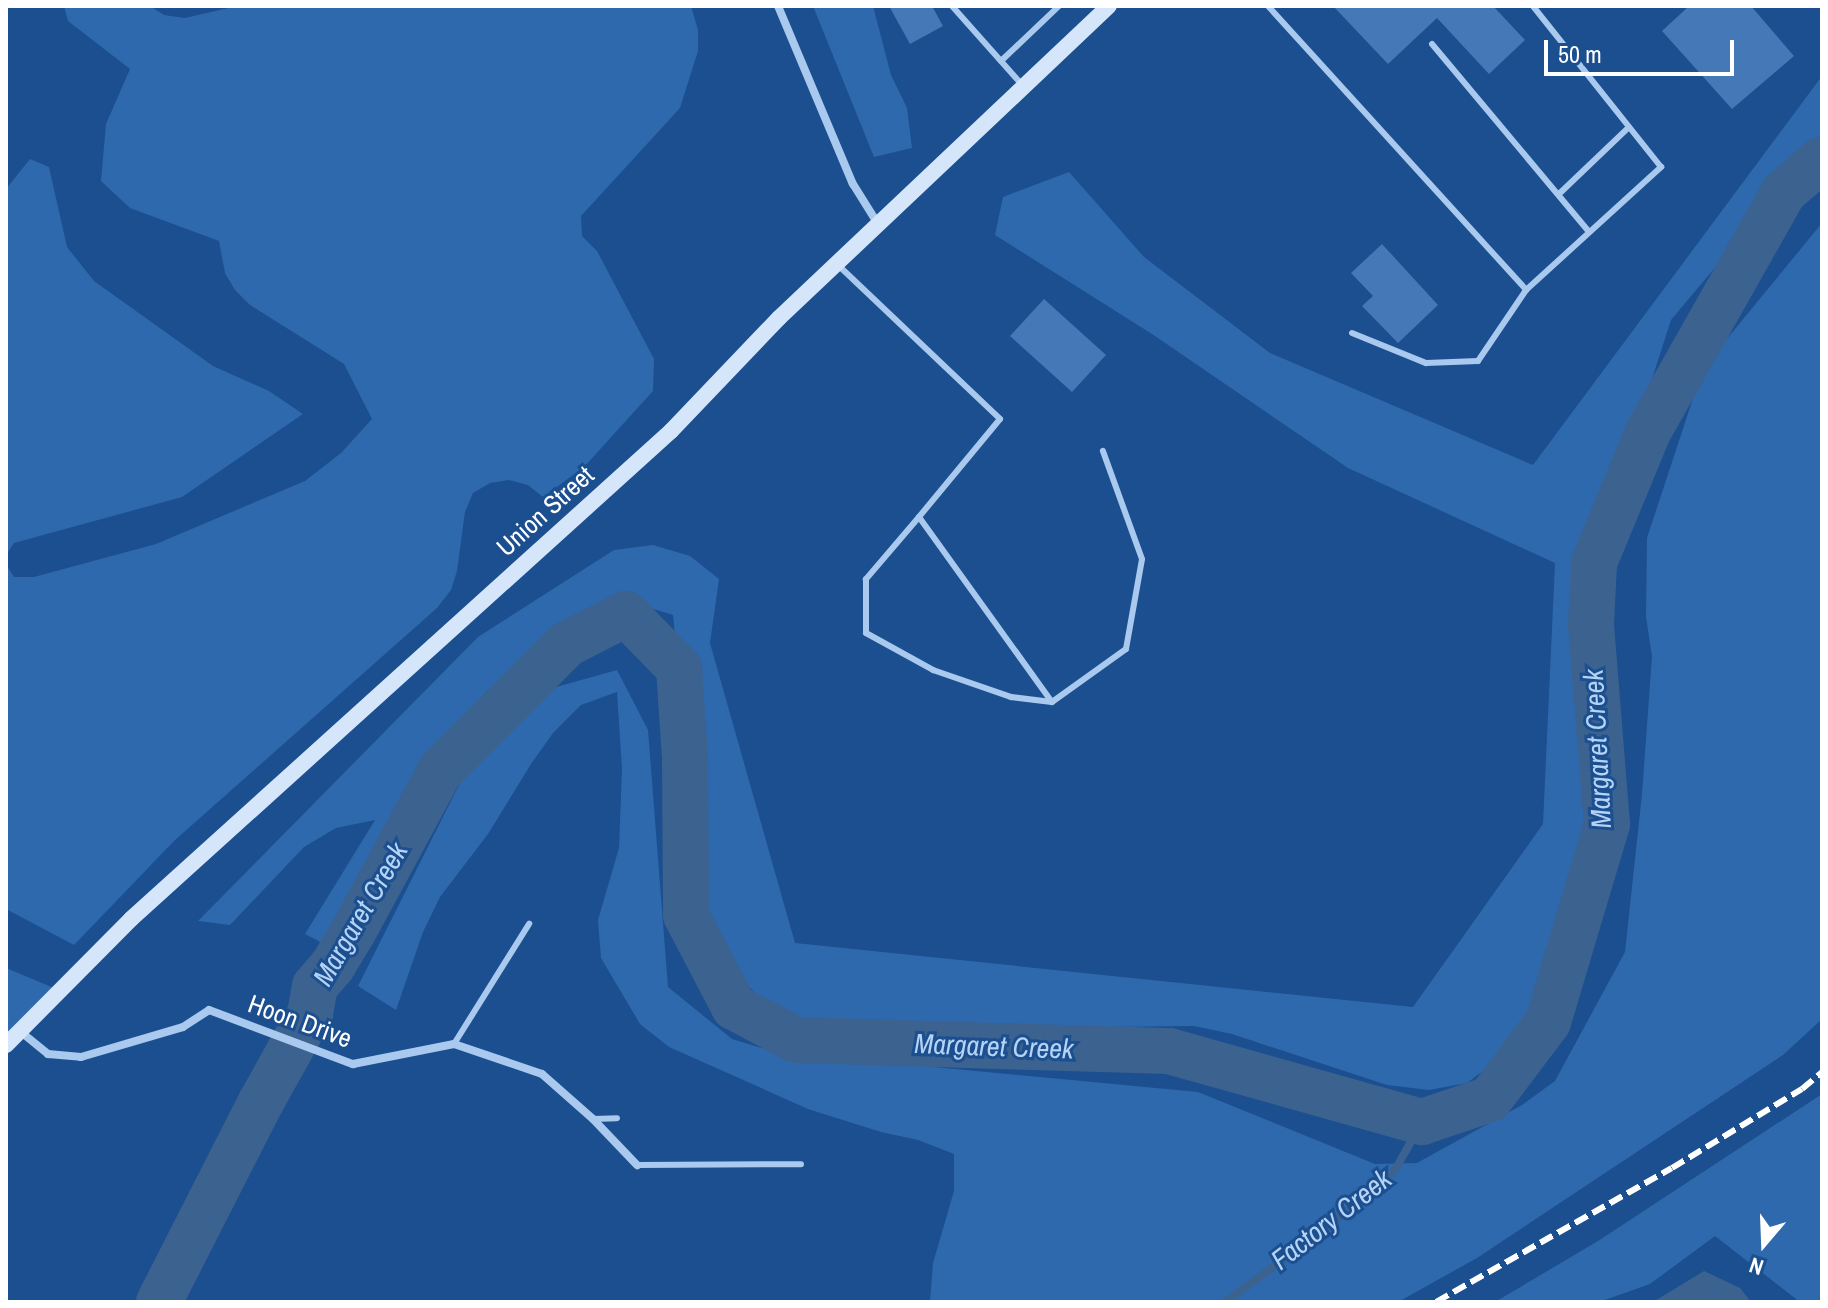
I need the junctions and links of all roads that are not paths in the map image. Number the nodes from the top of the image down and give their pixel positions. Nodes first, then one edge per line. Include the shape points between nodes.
1 (778, 6) edge
2 (952, 6) edge
3 (1059, 6) edge
4 (1268, 6) edge
5 (1533, 6) edge
6 (1105, 7) edge
7 (1432, 44) dead end
8 (1001, 61) junction
9 (1023, 86) junction
10 (1629, 127) junction
11 (1560, 193) junction
12 (878, 224) junction
13 (1589, 232) junction
14 (837, 263) junction
15 (1526, 290) junction
16 (1352, 333) dead end
17 (1103, 451) dead end
18 (919, 517) junction
19 (1052, 702) junction
20 (529, 924) dead end
21 (21, 1032) junction
22 (454, 1044) junction
23 (6, 1045) edge
24 (617, 1118) dead end
25 (593, 1119) junction
26 (801, 1164) dead end
27 (637, 1165) joint

1 - 12 street via 853,184
2 - 8 lane
3 - 8 lane
4 - 15 lane
5 - 10 lane
6 - 9 main road, Union Street
7 - 11 lane
8 - 9 lane
9 - 12 main road, Union Street
10 - 11 lane
10 - 13 lane via 1661,167
11 - 13 lane
12 - 14 main road, Union Street
13 - 15 lane
14 - 18 lane via 1000,419
14 - 21 main road, Union Street via 671,431 131,919
15 - 16 lane via 1478,361 1426,363
17 - 19 lane via 1142,559 1126,649
18 - 19 lane
18 - 19 lane via 866,579 866,633 933,670 1011,697
20 - 22 lane
21 - 22 street, Hoon Drive via 48,1054 81,1057 183,1027 209,1010 353,1064
21 - 23 main road, Union Street
22 - 25 street via 542,1074
24 - 25 lane
25 - 27 street
26 - 27 lane

